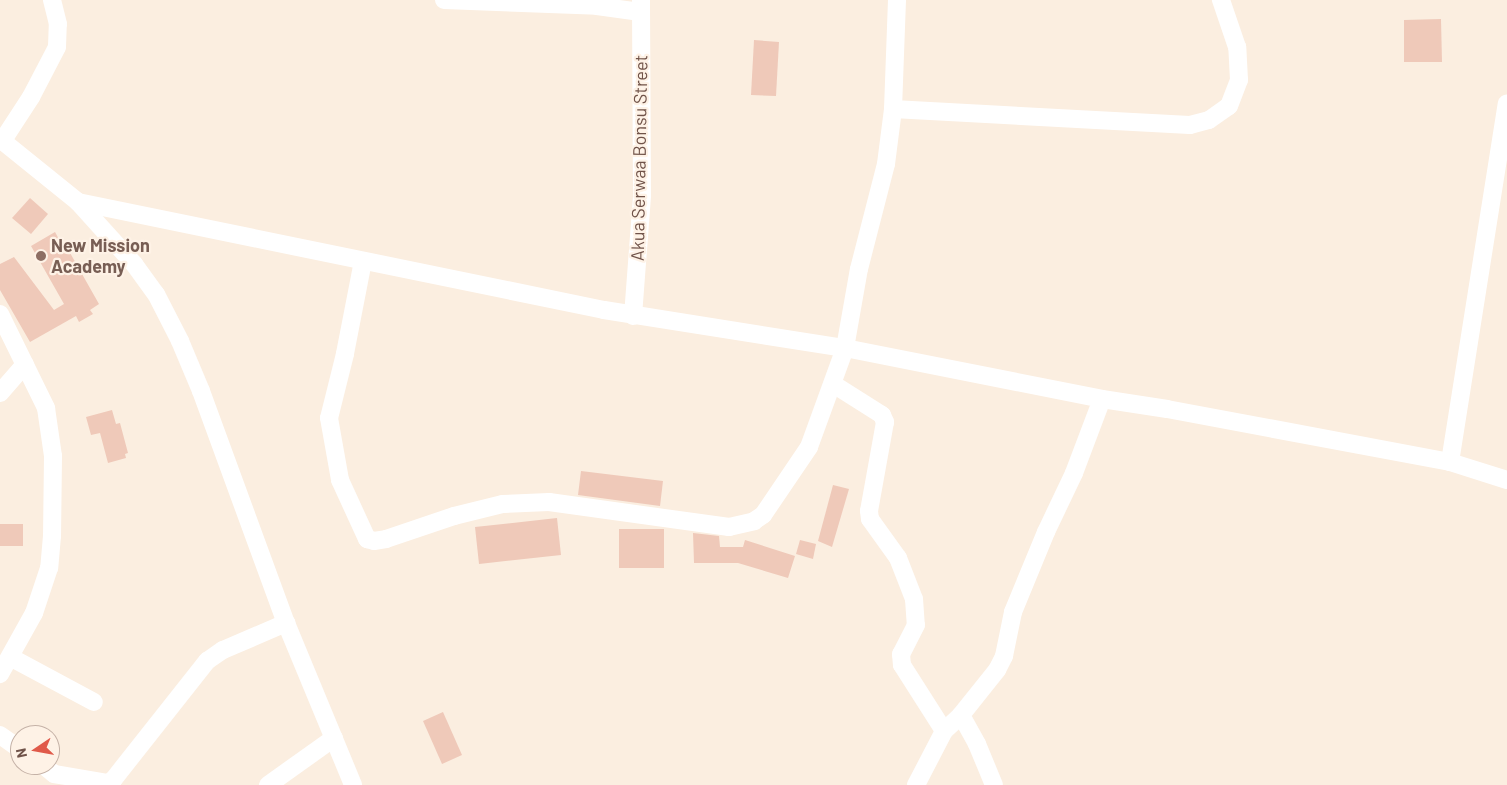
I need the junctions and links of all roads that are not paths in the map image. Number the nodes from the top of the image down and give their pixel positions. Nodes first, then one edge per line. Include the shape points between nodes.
1 (52, 0) edge
2 (444, 0) edge
3 (897, 0) edge
4 (1221, 0) edge
5 (641, 6) edge
6 (1507, 104) edge
7 (893, 109) junction
8 (1, 139) edge
9 (78, 202) junction
10 (363, 261) junction
11 (0, 314) edge
12 (633, 316) junction
13 (845, 348) junction
14 (25, 364) junction
15 (833, 384) junction
16 (0, 393) edge
17 (1102, 399) junction
18 (1450, 462) junction
19 (1507, 480) edge
20 (286, 623) junction
21 (10, 657) junction
22 (0, 674) edge
23 (94, 702) dead end
24 (961, 714) junction
25 (944, 731) junction
26 (334, 738) junction
27 (52, 775) edge
28 (268, 785) edge
29 (353, 785) edge
30 (916, 785) edge
31 (994, 785) edge

1 - 8 street via 58,24 57,48 31,97
2 - 5 street
3 - 7 street
4 - 7 street via 1237,47 1239,80 1229,106 1209,120 1190,125
5 - 12 street, Akua Serwaa Bonsu Street via 642,194
6 - 18 street
7 - 13 street via 884,180 859,269
8 - 9 street
9 - 10 street
9 - 20 street via 145,278 180,341
10 - 12 street
10 - 15 street via 329,418 340,480 366,539 386,539 489,506 549,502 729,527 742,525 763,515 800,462
11 - 14 street
12 - 13 street
13 - 15 street
13 - 17 street
14 - 16 street
14 - 21 street via 46,408 51,434 52,536 49,568 42,593
15 - 25 street via 882,415 885,422 870,519 898,558 914,600 916,625 901,654 902,665
17 - 18 street
17 - 24 street via 1074,473 1013,612 1004,656 997,670
18 - 19 street
20 - 26 street
20 - 27 street via 207,660 113,780 102,783
21 - 22 street
21 - 23 street
24 - 25 street
24 - 31 street
25 - 30 street
26 - 28 street
26 - 29 street

